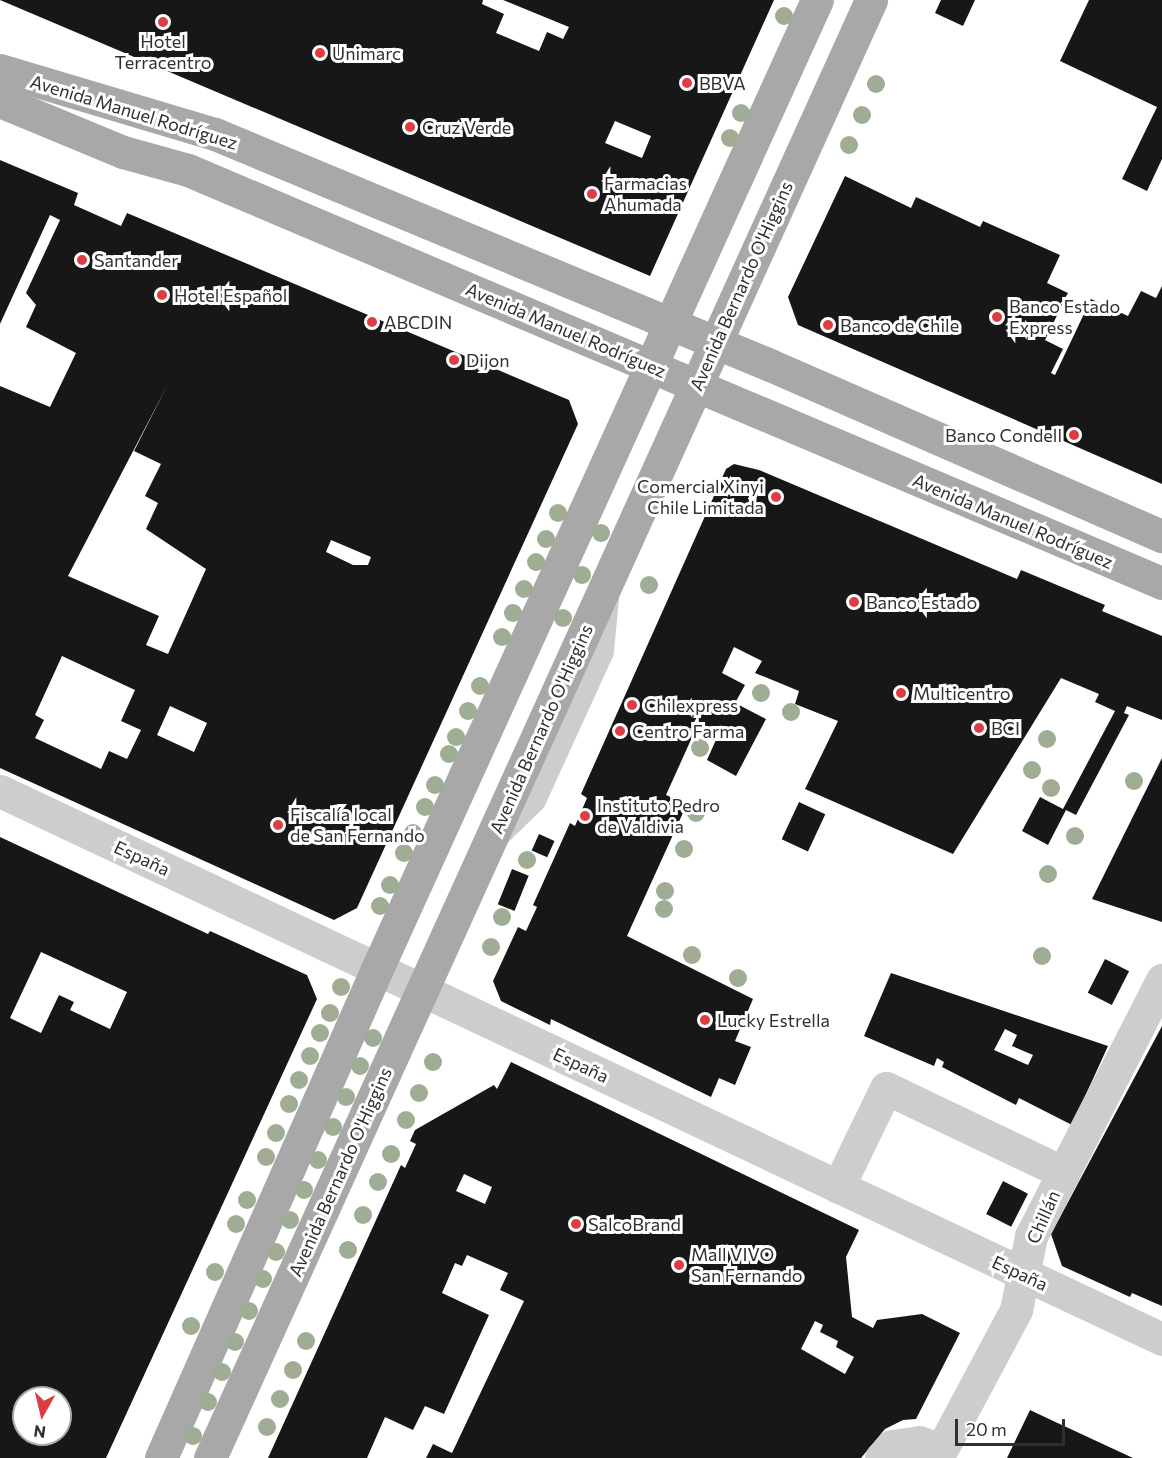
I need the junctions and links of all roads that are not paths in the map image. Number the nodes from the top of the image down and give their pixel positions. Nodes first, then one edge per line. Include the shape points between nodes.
1 (817, 0) edge
2 (871, 0) edge
3 (0, 70) edge
4 (0, 101) edge
5 (670, 323) junction
6 (716, 343) junction
7 (651, 366) junction
8 (696, 386) junction
9 (1162, 536) edge
10 (1162, 583) edge
11 (0, 791) edge
12 (377, 969) junction
13 (1162, 980) edge
14 (422, 990) junction
15 (1064, 1173) junction
16 (838, 1186) junction
17 (1023, 1275) junction
18 (1162, 1340) edge
19 (939, 1454) edge
20 (161, 1458) edge
21 (210, 1458) edge
22 (881, 1458) edge

1 - 5 main road
2 - 6 main road, Avenida Bernardo O'Higgins
3 - 5 main road, Avenida Manuel Rodríguez via 215,134
4 - 7 main road, Avenida Manuel Rodríguez via 123,152 188,170
5 - 6 main road, Avenida Manuel Rodríguez
5 - 7 main road
6 - 8 main road, Avenida Bernardo O'Higgins
6 - 9 main road, Avenida Manuel Rodríguez
7 - 8 main road, Avenida Manuel Rodríguez
7 - 12 main road
8 - 10 main road, Avenida Manuel Rodríguez
8 - 14 main road, Avenida Bernardo O'Higgins
11 - 12 street, España
12 - 14 street, España
12 - 20 main road
13 - 15 street, Chillán
14 - 16 street, España
14 - 21 main road, Avenida Bernardo O'Higgins
15 - 16 street via 886,1088
15 - 17 street, Chillán via 1032,1236
16 - 17 street, España
17 - 18 street, España
17 - 19 street, Chillán via 1016,1310
19 - 22 street via 919,1442 892,1446

